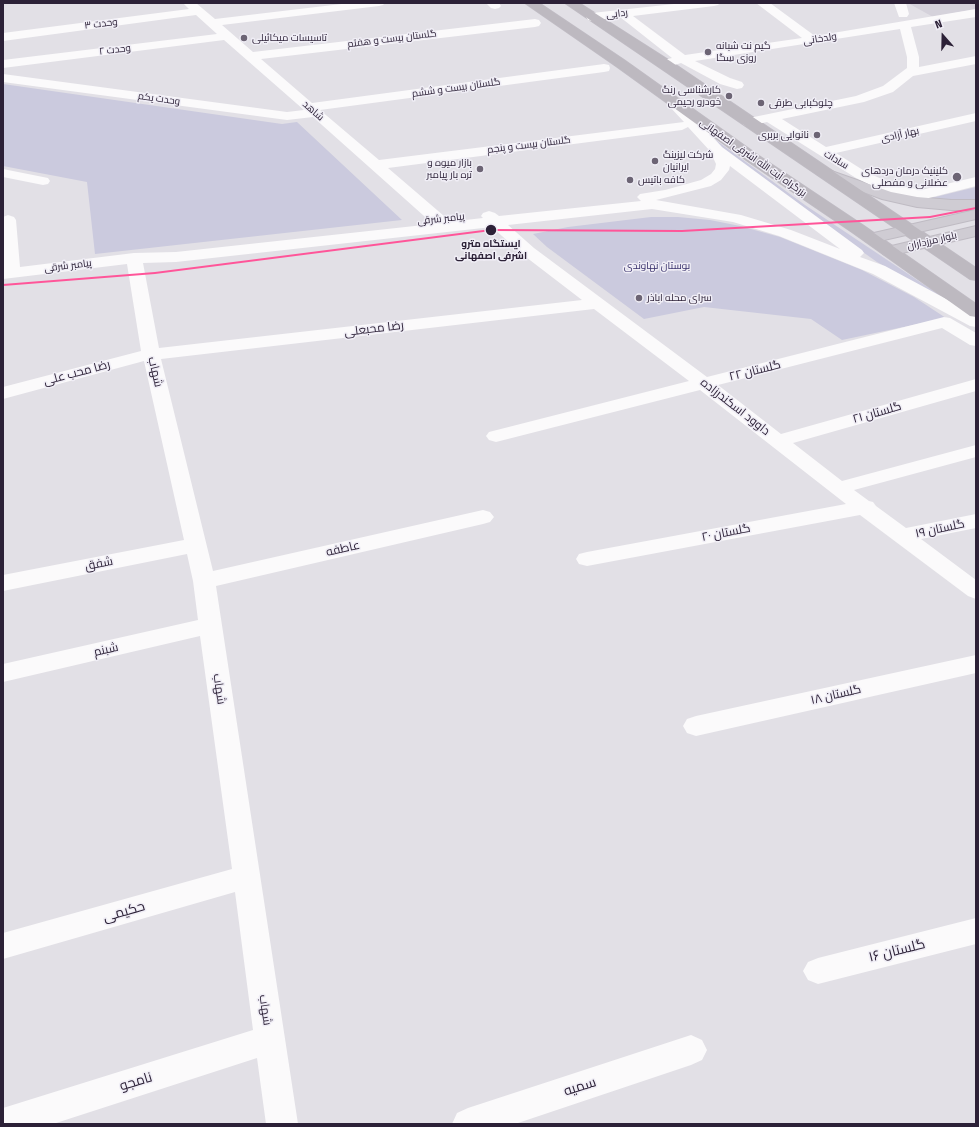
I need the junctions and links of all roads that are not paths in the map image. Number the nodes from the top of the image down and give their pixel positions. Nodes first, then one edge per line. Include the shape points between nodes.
1 (379, 3) edge
2 (521, 3) edge
3 (531, 3) edge
4 (571, 3) edge
5 (714, 3) edge
6 (762, 3) edge
7 (194, 7) edge
8 (976, 13) edge
9 (622, 14) junction
10 (903, 14) edge
11 (592, 17) junction
12 (212, 23) junction
13 (536, 23) dead end
14 (560, 23) junction
15 (227, 36) junction
16 (3, 37) edge
17 (813, 40) junction
18 (250, 56) junction
19 (682, 58) junction
20 (976, 60) edge
21 (3, 64) edge
22 (665, 64) junction
23 (604, 68) dead end
24 (909, 73) junction
25 (3, 78) edge
26 (737, 85) dead end
27 (671, 100) junction
28 (313, 110) junction
29 (976, 117) edge
30 (770, 118) junction
31 (749, 122) junction
32 (682, 126) dead end
33 (717, 150) junction
34 (823, 152) junction
35 (376, 165) junction
36 (823, 172) junction
37 (3, 173) edge
38 (43, 181) dead end
39 (976, 181) edge
40 (976, 205) edge
41 (976, 214) edge
42 (491, 218) junction
43 (8, 220) dead end
44 (440, 223) junction
45 (909, 230) junction
46 (976, 231) edge
47 (871, 238) junction
48 (927, 242) junction
49 (889, 251) junction
50 (134, 258) junction
51 (879, 270) junction
52 (7, 273) edge
53 (976, 275) edge
54 (597, 303) junction
55 (976, 312) edge
56 (976, 322) edge
57 (976, 341) edge
58 (151, 354) junction
59 (705, 384) junction
60 (976, 385) edge
61 (3, 393) edge
62 (496, 436) dead end
63 (778, 440) junction
64 (976, 451) edge
65 (838, 488) junction
66 (866, 507) junction
67 (483, 516) dead end
68 (976, 521) edge
69 (904, 536) junction
70 (195, 545) junction
71 (587, 559) dead end
72 (204, 581) junction
73 (3, 583) edge
74 (976, 591) edge
75 (210, 626) junction
76 (976, 664) edge
77 (3, 673) edge
78 (696, 726) dead end
79 (245, 878) junction
80 (976, 931) edge
81 (3, 946) edge
82 (818, 971) dead end
83 (269, 1040) junction
84 (691, 1050) dead end
85 (3, 1124) edge
86 (282, 1124) edge
87 (468, 1124) edge

1 - 12 street
2 - 14 highway
3 - 14 highway, بزرگراه آیت الله اشرفی اصفهانی
4 - 11 highway
5 - 9 street, ردایی
6 - 17 street
7 - 12 street, شاهد
7 - 16 street, وحدت ۳
8 - 10 street, ولدخانی
9 - 11 street, ردایی
9 - 19 street
10 - 17 street, ولدخانی
10 - 24 street via 913,57 913,68
11 - 22 highway
12 - 15 street, شاهد
13 - 18 street, گلستان بیست و هفتم
14 - 27 highway, بزرگراه آیت الله اشرفی اصفهانی
15 - 18 street, شاهد
15 - 21 street, وحدت ۲
17 - 19 street, ولدخانی
18 - 28 street, شاهد
19 - 22 street, ولدخانی
19 - 26 street
20 - 24 street
22 - 31 highway
23 - 28 street, گلستان بیست و ششم
24 - 30 street via 873,95
25 - 28 street, وحدت یکم via 287,116
27 - 33 street
27 - 47 highway, بزرگراه آیت الله اشرفی اصفهانی
28 - 35 street, شاهد
29 - 34 street, بهار آزادی
30 - 31 street
30 - 34 street, سادات
31 - 36 highway
32 - 35 street, گلستان بیست و پنجم
33 - 42 street, پیامبر شرقی via 723,164 722,170 706,183 673,192
33 - 51 street
34 - 39 street, سادات via 888,188 921,195
35 - 44 street, شاهد
36 - 40 main road via 887,196 951,205
36 - 45 highway
37 - 38 street
41 - 45 main road, بلوار مرزداران
42 - 44 street, پیامبر شرقی
42 - 51 street, پیامبر شرقی via 652,204 735,218 792,236
42 - 54 street, داوود اسکندرزاده
43 - 52 street
44 - 50 street, پیامبر شرقی via 176,257
45 - 47 main road, بلوار مرزداران
45 - 48 highway
46 - 48 main road, بلوار مرزداران
47 - 49 highway, بزرگراه آیت الله اشرفی اصفهانی
48 - 49 main road, بلوار مرزداران
48 - 53 highway
49 - 55 highway, بزرگراه آیت الله اشرفی اصفهانی
50 - 52 street, پیامبر شرقی
50 - 58 street, شهاب
51 - 56 street
54 - 58 street, رضا محبعلی
54 - 59 street, داوود اسکندرزاده
57 - 59 street, گلستان ۲۲ via 944,322
58 - 61 street, رضا محب علی
58 - 70 street, شهاب
59 - 62 street, گلستان ۲۲
59 - 63 street, داوود اسکندرزاده
60 - 63 street, گلستان ۲۱
63 - 65 street, داوود اسکندرزاده
64 - 65 street
65 - 66 street, داوود اسکندرزاده
66 - 69 street, داوود اسکندرزاده
66 - 71 street, گلستان ۲۰
67 - 72 street, عاطفه
68 - 69 street, گلستان ۱۹
69 - 74 street, داوود اسکندرزاده
70 - 72 street, شهاب
70 - 73 street, شفق
72 - 75 street, شهاب
75 - 77 street, شبنم
75 - 79 street, شهاب
76 - 78 street, گلستان ۱۸
79 - 81 street, حکیمی
79 - 83 street, شهاب
80 - 82 street, گلستان ۱۶
83 - 85 street, نامجو
83 - 86 street, شهاب
84 - 87 street, سمیه

